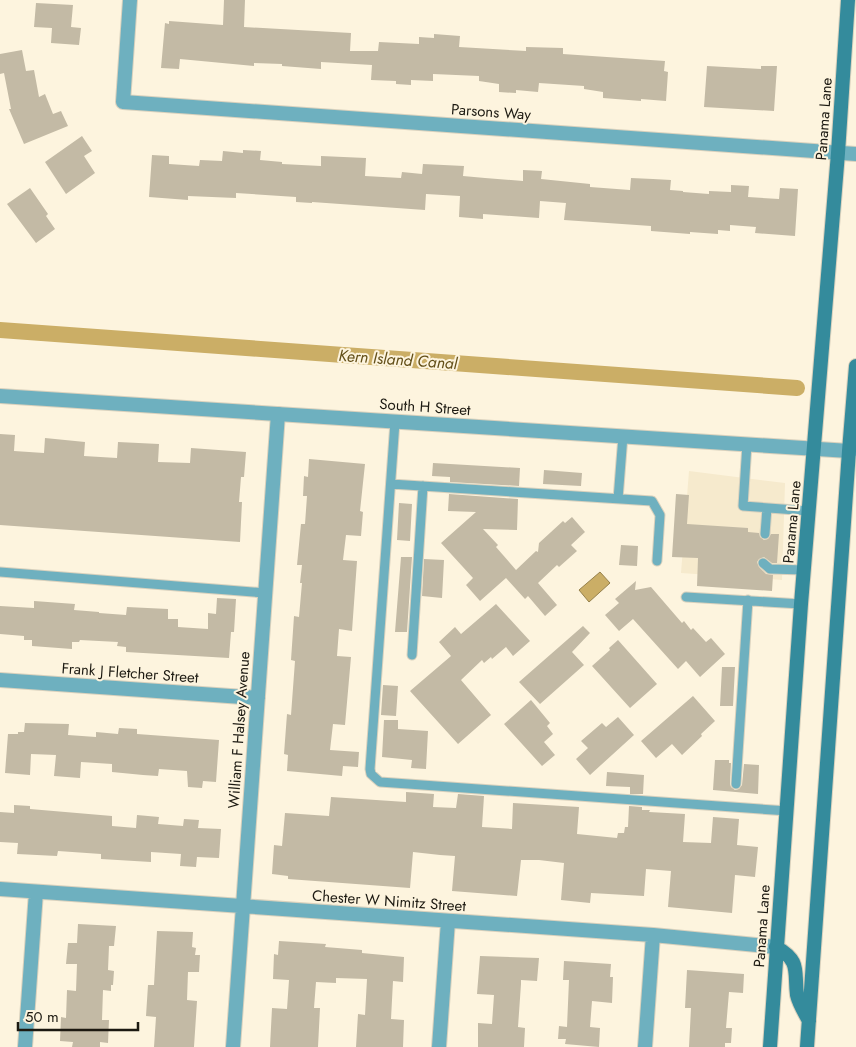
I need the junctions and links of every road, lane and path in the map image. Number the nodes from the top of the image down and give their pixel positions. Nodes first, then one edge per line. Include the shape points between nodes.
1 (130, 0) edge
2 (848, 0) edge
3 (838, 152) junction
4 (856, 154) edge
5 (856, 366) edge
6 (0, 396) edge
7 (278, 414) junction
8 (395, 422) junction
9 (623, 436) junction
10 (747, 444) junction
11 (814, 449) junction
12 (853, 452) edge
13 (391, 484) junction
14 (423, 486) junction
15 (618, 499) junction
16 (768, 508) junction
17 (809, 511) junction
18 (765, 534) dead end
19 (657, 561) dead end
20 (763, 563) dead end
21 (804, 570) junction
22 (0, 572) edge
23 (265, 592) junction
24 (686, 597) dead end
25 (748, 600) junction
26 (801, 604) junction
27 (412, 655) dead end
28 (0, 680) edge
29 (258, 698) junction
30 (736, 784) dead end
31 (788, 811) junction
32 (0, 889) edge
33 (36, 892) junction
34 (243, 907) junction
35 (448, 921) junction
36 (653, 936) junction
37 (776, 947) junction
38 (809, 1022) junction
39 (25, 1047) edge
40 (233, 1047) edge
41 (439, 1047) edge
42 (645, 1047) edge
43 (770, 1047) edge
44 (807, 1047) edge

1 - 3 street, Parsons Way via 123,102
2 - 3 main road, Panama Lane
3 - 4 street, Parsons Way
3 - 11 main road, Panama Lane
5 - 12 main road
6 - 7 street, South H Street
7 - 8 street, South H Street
7 - 23 street, William F Halsey Avenue
8 - 9 street, South H Street
8 - 13 lane
9 - 10 street, South H Street
9 - 15 lane
10 - 11 street, South H Street
10 - 16 lane via 742,506
11 - 12 street, South H Street
11 - 17 main road, Panama Lane
12 - 38 main road
13 - 14 lane
13 - 31 lane via 370,769 376,779 380,782
14 - 15 lane
14 - 27 lane
15 - 19 lane via 652,501 656,507 660,514
16 - 17 lane
16 - 18 lane
17 - 21 main road, Panama Lane
20 - 21 lane via 770,569
21 - 26 main road, Panama Lane
22 - 23 lane
23 - 29 street, William F Halsey Avenue
24 - 25 lane
25 - 26 lane
25 - 30 lane
26 - 31 main road, Panama Lane
28 - 29 street, Frank J Fletcher Street
29 - 34 street, William F Halsey Avenue
31 - 37 main road, Panama Lane
32 - 33 street, Chester W Nimitz Street
33 - 34 street, Chester W Nimitz Street
33 - 39 street
34 - 35 street, Chester W Nimitz Street
34 - 40 street, William F Halsey Avenue
35 - 36 street, Chester W Nimitz Street
35 - 41 street
36 - 37 street, Chester W Nimitz Street
36 - 42 street
37 - 38 main road via 793,960 797,997
37 - 43 main road, Panama Lane
38 - 44 main road

